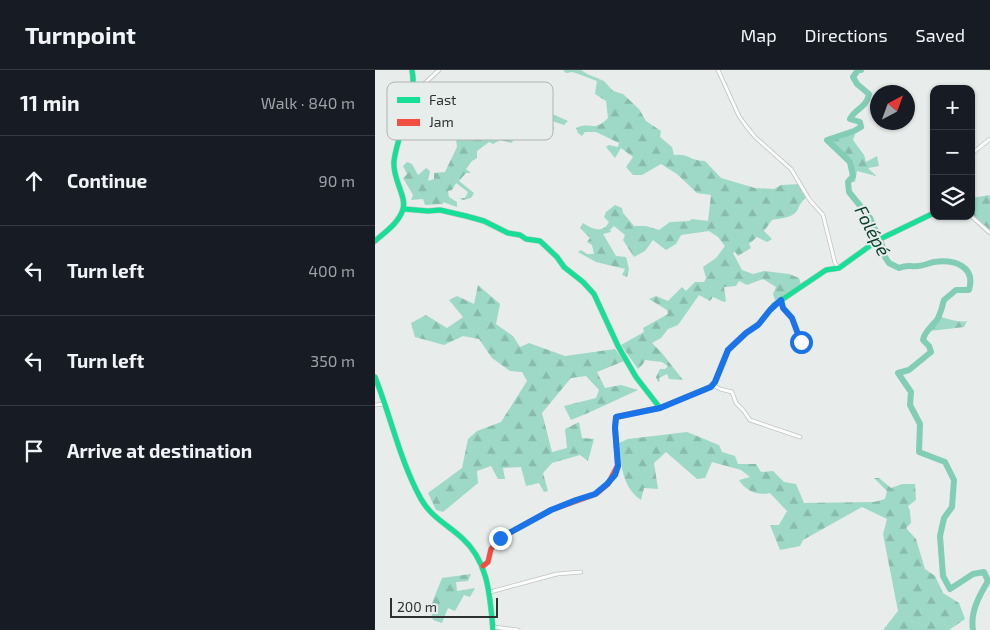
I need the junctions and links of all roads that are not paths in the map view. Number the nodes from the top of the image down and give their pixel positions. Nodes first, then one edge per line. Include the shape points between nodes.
1 (439, 70) edge
2 (718, 70) edge
3 (426, 82) edge
4 (990, 139) edge
5 (397, 140) edge
6 (975, 151) edge
7 (404, 209) junction
8 (930, 215) edge
9 (975, 220) edge
10 (990, 233) edge
11 (375, 241) edge
12 (839, 268) junction
13 (781, 300) junction
14 (801, 342) dead end
15 (375, 377) edge
16 (713, 385) junction
17 (385, 404) junction
18 (375, 405) edge
19 (660, 408) junction
20 (801, 437) dead end
21 (483, 566) junction
22 (581, 572) dead end
23 (490, 592) junction
24 (493, 628) edge
25 (518, 630) edge

1 - 3 street
2 - 12 street via 746,126 791,169 823,216
4 - 6 street
5 - 7 street via 393,168
7 - 11 street via 400,218
7 - 19 street via 440,210 466,216 508,233 540,241 593,294 636,377
8 - 12 street via 879,239
9 - 10 street
12 - 13 street via 826,270
13 - 14 street
13 - 16 street via 728,350
15 - 17 street
16 - 19 street
16 - 20 street via 732,392 736,403 750,420
17 - 18 street
17 - 21 street via 425,506 468,543
19 - 21 street via 616,417 618,466 607,484 595,494 551,510 500,538
21 - 23 street
22 - 23 street via 557,574
23 - 24 street
24 - 25 street

